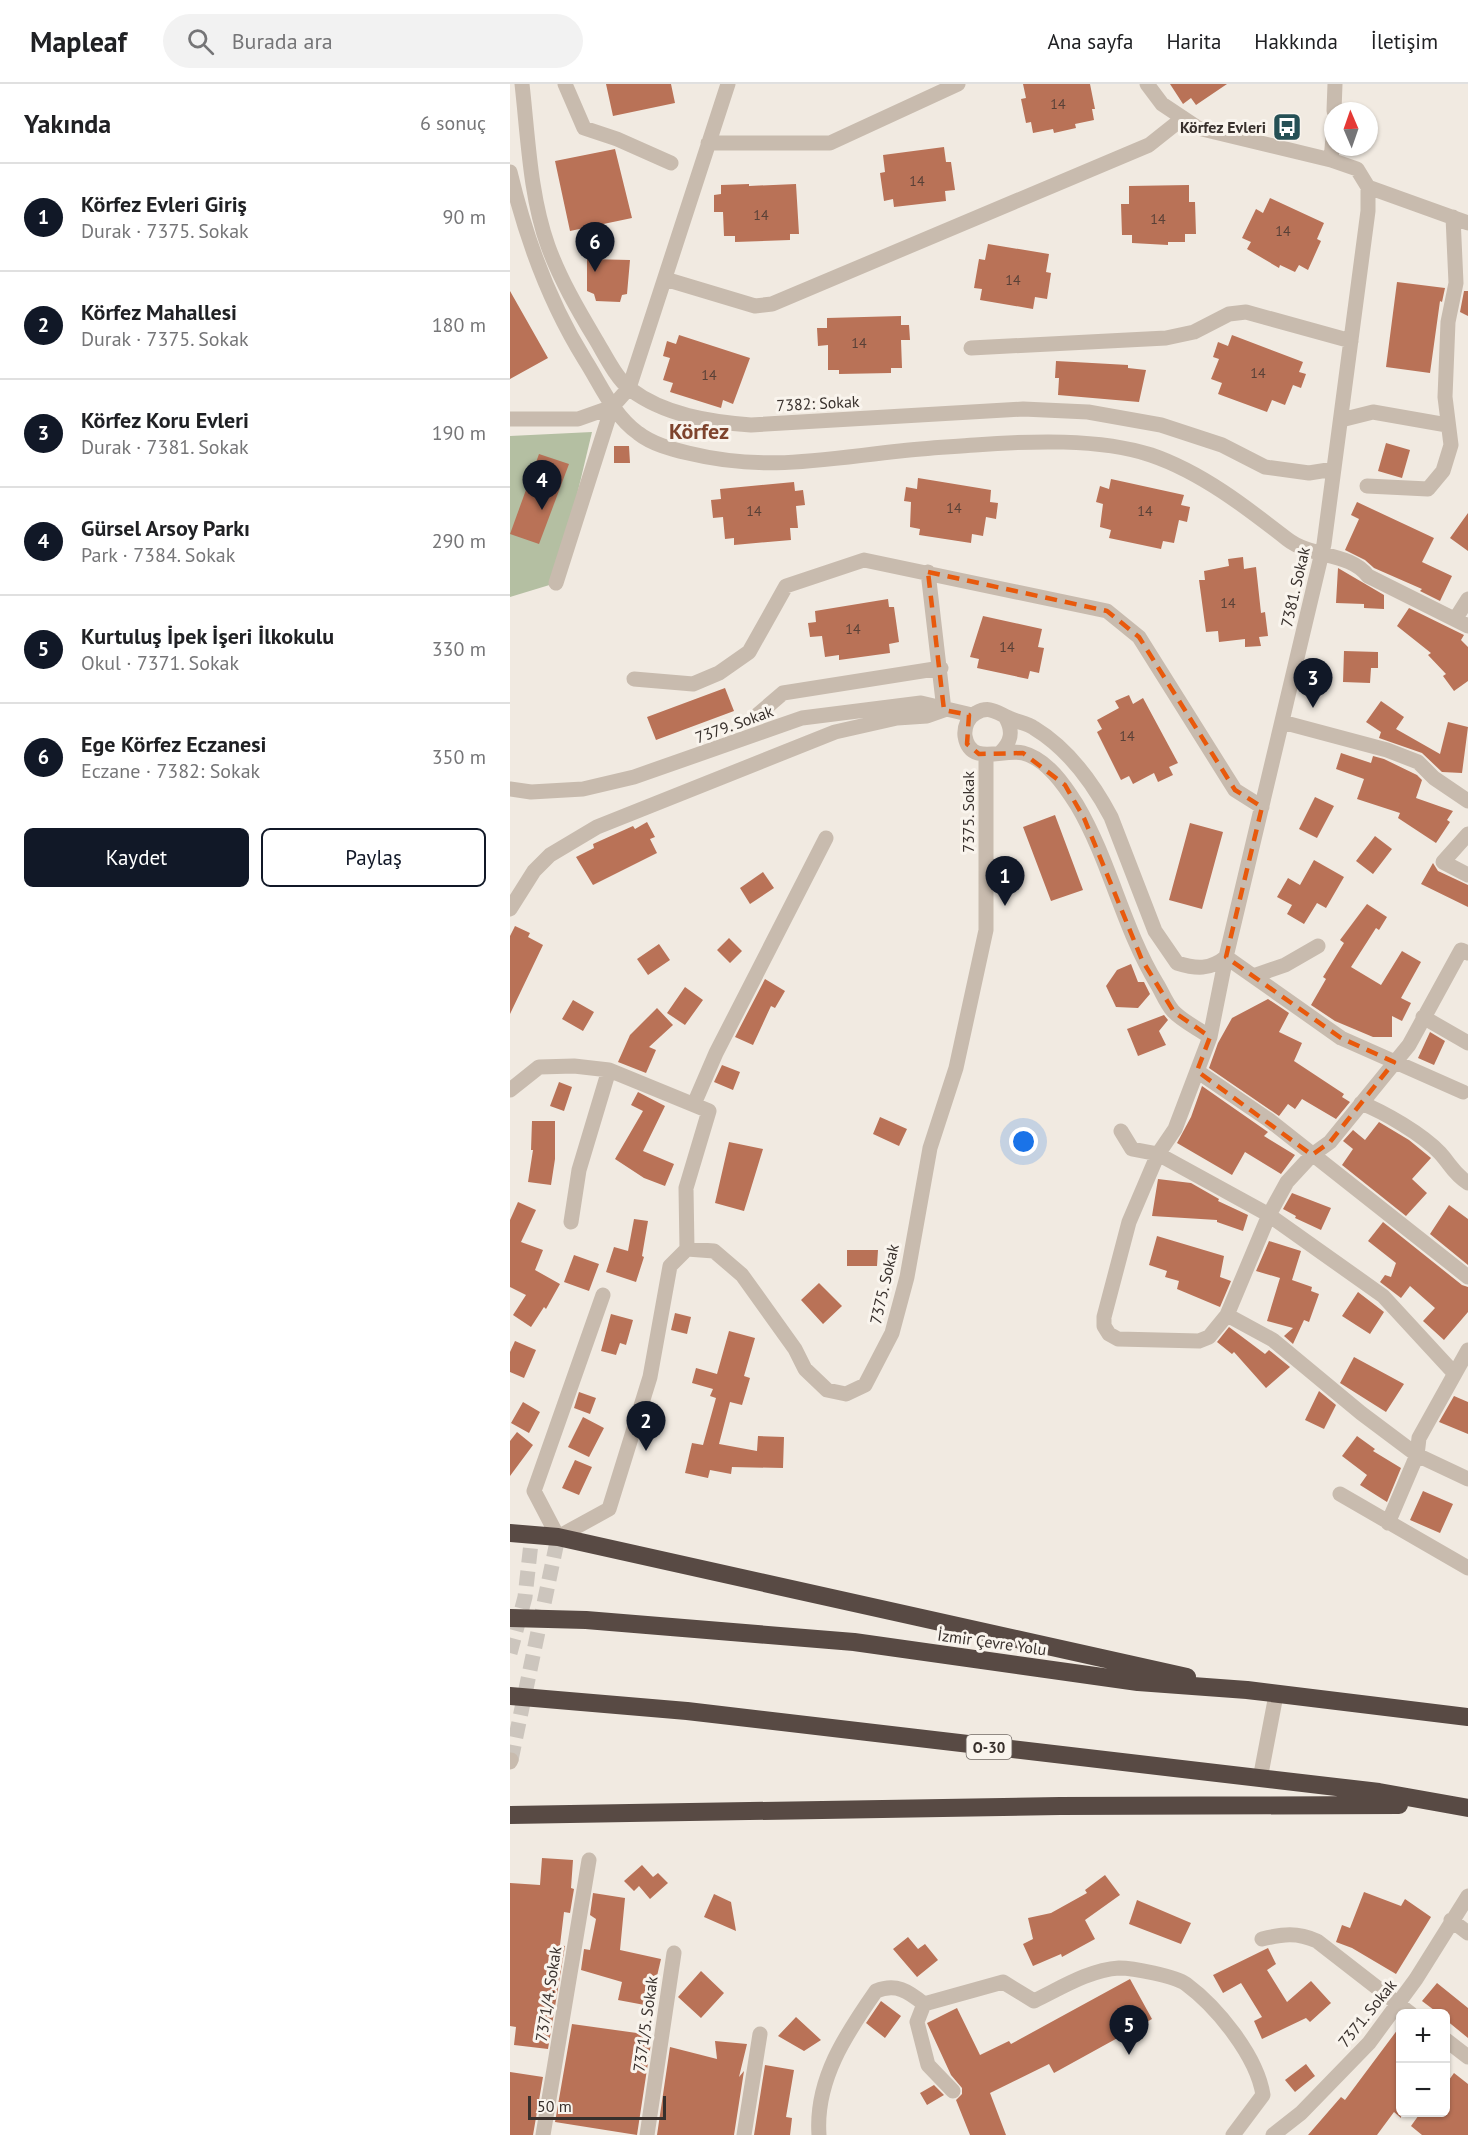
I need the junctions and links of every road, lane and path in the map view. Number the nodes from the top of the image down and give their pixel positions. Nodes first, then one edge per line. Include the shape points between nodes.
1 (522, 84) edge
2 (565, 84) edge
3 (728, 84) edge
4 (958, 84) edge
5 (1147, 84) edge
6 (1335, 84) edge
7 (1334, 102) edge
8 (1183, 118) junction
9 (708, 143) junction
10 (1331, 156) edge
11 (1331, 160) junction
12 (671, 163) dead end
13 (510, 172) edge
14 (1368, 187) junction
15 (1453, 217) junction
16 (1468, 223) edge
17 (665, 279) junction
18 (1351, 341) junction
19 (972, 348) dead end
20 (628, 388) junction
21 (612, 407) junction
22 (510, 419) edge
23 (1341, 420) junction
24 (1447, 425) junction
25 (1334, 469) junction
26 (1367, 486) dead end
27 (1322, 554) junction
28 (928, 572) junction
29 (556, 583) dead end
30 (1468, 599) edge
31 (1462, 622) edge
32 (940, 668) junction
33 (634, 680) dead end
34 (944, 710) junction
35 (972, 716) junction
36 (755, 717) dead end
37 (1006, 718) junction
38 (1282, 722) junction
39 (994, 754) junction
40 (510, 789) edge
41 (1468, 801) edge
42 (1262, 807) junction
43 (1468, 834) edge
44 (826, 838) dead end
45 (1468, 875) edge
46 (510, 909) edge
47 (1318, 946) dead end
48 (1468, 953) edge
49 (1226, 957) junction
50 (1253, 976) junction
51 (1423, 1017) junction
52 (1210, 1037) junction
53 (1468, 1043) edge
54 (1394, 1062) junction
55 (609, 1070) junction
56 (1197, 1071) junction
57 (510, 1090) edge
58 (1462, 1092) dead end
59 (1361, 1103) junction
60 (694, 1104) junction
61 (1121, 1131) dead end
62 (1158, 1154) junction
63 (1312, 1155) junction
64 (1468, 1183) edge
65 (1269, 1215) junction
66 (571, 1222) dead end
67 (687, 1249) junction
68 (1468, 1277) edge
69 (603, 1295) dead end
70 (1227, 1315) junction
71 (1468, 1350) edge
72 (1454, 1373) junction
73 (1417, 1455) junction
74 (1468, 1479) edge
75 (1340, 1494) dead end
76 (1388, 1523) junction
77 (510, 1533) edge
78 (558, 1537) junction
79 (1468, 1568) edge
80 (510, 1618) edge
81 (1247, 1690) junction
82 (1276, 1695) junction
83 (510, 1696) edge
84 (1468, 1717) edge
85 (1260, 1779) junction
86 (1467, 1808) edge
87 (510, 1815) edge
88 (589, 1860) dead end
89 (1468, 1896) edge
90 (1451, 1920) junction
91 (1468, 1933) edge
92 (1262, 1939) dead end
93 (674, 1953) dead end
94 (1398, 2003) junction
95 (924, 2004) junction
96 (1406, 2009) edge
97 (760, 2034) dead end
98 (1450, 2043) edge
99 (1468, 2057) edge
100 (953, 2091) dead end
101 (543, 2135) edge
102 (647, 2135) edge
103 (744, 2135) edge
104 (819, 2135) edge
105 (1233, 2135) edge
106 (1272, 2135) edge

1 - 20 street, 7382: Sokak via 538,203 548,245 567,288
2 - 12 street via 584,128
3 - 9 street
4 - 9 street via 830,142
5 - 8 street via 1162,104
6 - 7 street
8 - 11 street via 1198,128
8 - 17 street via 1149,145 772,304 755,306
9 - 17 street
10 - 11 street
11 - 14 street via 1357,170
13 - 21 street via 530,244 548,290
14 - 15 street
14 - 18 street, 7381. Sokak
15 - 16 street
15 - 24 street via 1456,283 1448,322
17 - 20 street
18 - 19 street via 1246,312 1229,314 1194,332 1166,338
18 - 23 street, 7381. Sokak
20 - 21 street
20 - 25 street, 7382: Sokak via 687,416 751,425 1023,409 1088,412 1161,425 1222,445 1265,467 1309,473
21 - 22 street via 578,419
21 - 27 street via 638,434 669,448 735,462 795,464 1007,442 1116,448 1150,455 1186,471 1255,513 1291,542
21 - 29 street
23 - 24 street via 1373,412
23 - 25 street, 7381. Sokak
24 - 26 street via 1451,445 1434,485 1419,490
25 - 27 street, 7381. Sokak
27 - 31 street via 1359,564 1368,576
27 - 38 street, 7381. Sokak
28 - 32 street
28 - 33 street via 864,561 786,586 749,651 719,673 693,684
28 - 42 street via 1107,611 1139,637 1235,790
30 - 31 street
32 - 34 street
32 - 36 street via 783,693
34 - 35 street, 7379. Sokak
34 - 40 street, 7379. Sokak via 921,703 802,718 616,781 583,789
34 - 46 street via 835,732 597,827 550,855 534,871
35 - 37 street, 7379. Sokak via 986,709
35 - 39 street via 965,729 968,744 972,750
37 - 39 street via 1010,740
37 - 49 street, 7379. Sokak via 1032,726 1052,741 1102,799 1155,931 1177,963 1203,968 1215,966
38 - 41 street via 1418,762
38 - 42 street, 7381. Sokak
39 - 52 street via 1023,753 1040,762 1065,785 1084,818 1142,960 1174,1012
39 - 67 street, 7375. Sokak via 986,930 956,1068 930,1148 907,1277 892,1333 865,1385 846,1394 827,1390 805,1369 795,1348 742,1275 714,1251
42 - 49 street, 7381. Sokak
43 - 45 street via 1443,862
44 - 60 street
47 - 50 street via 1285,965
48 - 51 street via 1461,950
49 - 50 street
49 - 52 street, 7381. Sokak
50 - 54 street via 1341,1038
51 - 53 street
51 - 54 street via 1409,1045
52 - 56 street, 7381. Sokak
54 - 58 street
54 - 59 street
55 - 57 street via 539,1067
55 - 60 street
55 - 66 street via 579,1170
56 - 62 street, 7381. Sokak via 1175,1129
56 - 63 street
59 - 63 street via 1330,1142
59 - 64 street via 1382,1111 1440,1153 1454,1174
60 - 67 street via 709,1111 686,1188
61 - 62 street via 1132,1149
62 - 65 street
62 - 70 street, 7381. Sokak via 1129,1222 1104,1326 1109,1335 1118,1339 1199,1341 1209,1337
63 - 65 street via 1287,1182
63 - 68 street
65 - 70 street
65 - 72 street via 1383,1296
67 - 78 street via 670,1266 650,1377 609,1509
69 - 78 street via 534,1491
70 - 73 street via 1274,1340
71 - 72 street
72 - 73 street via 1419,1438
73 - 74 street
73 - 76 street
75 - 76 street
76 - 79 street
77 - 78 highway
78 - 81 highway
80 - 81 highway, İzmir Çevre Yolu via 586,1620 854,1642 1138,1682
81 - 82 highway, İzmir Çevre Yolu
82 - 84 highway, İzmir Çevre Yolu
82 - 85 street
83 - 85 highway, O-30 via 687,1711
85 - 86 highway, O-30 via 1379,1792
86 - 87 highway via 1301,1803
88 - 101 street, 7371/4. Sokak
89 - 90 street, 7371. Sokak
90 - 91 street
90 - 94 street, 7371. Sokak
92 - 94 street via 1288,1933 1317,1941
93 - 102 street, 7371/5. Sokak
94 - 96 street
94 - 106 street, 7371. Sokak via 1369,2043 1301,2113
95 - 100 street via 918,2022 928,2066
95 - 104 street via 905,1989 887,1987 876,1991 838,2049 825,2079
95 - 105 street via 1003,1982 1034,2001 1096,1972 1121,1968 1184,1983 1237,2035 1261,2081 1263,2095
97 - 103 street
98 - 99 street

